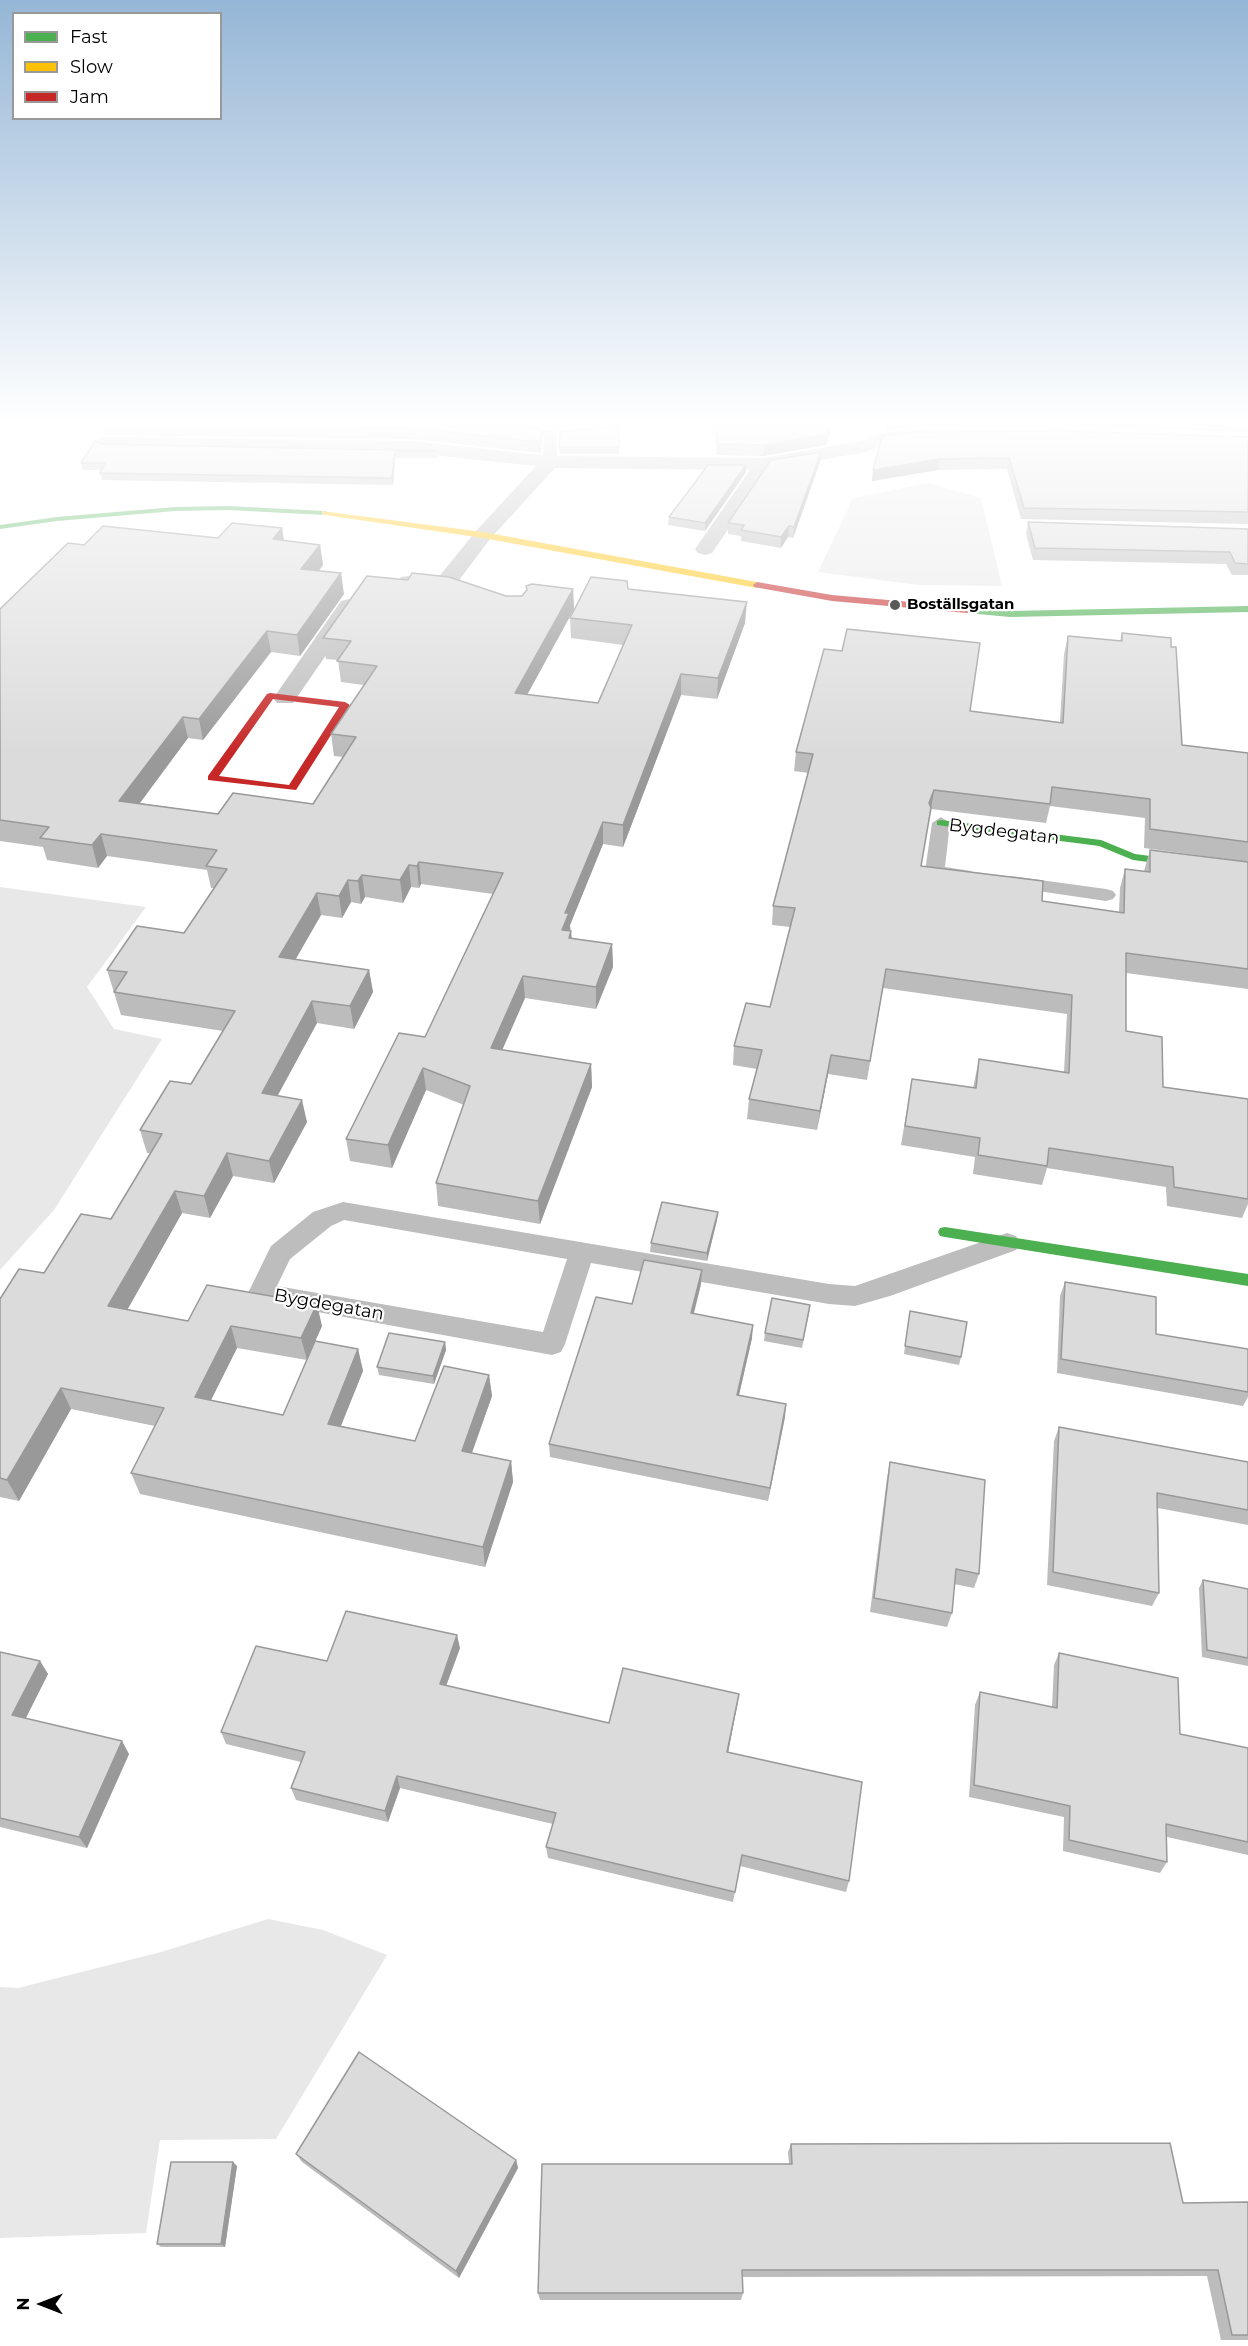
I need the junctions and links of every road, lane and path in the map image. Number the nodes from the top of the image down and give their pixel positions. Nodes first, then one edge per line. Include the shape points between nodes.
1 (479, 534) edge
2 (715, 534) edge
3 (483, 535) junction
4 (705, 549) dead end
5 (389, 579) edge
6 (363, 586) edge
7 (1248, 609) edge
8 (285, 698) junction
9 (941, 822) joint
10 (1248, 872) edge
11 (1106, 895) dead end
12 (945, 1232) dead end
13 (1008, 1243) junction
14 (582, 1252) junction
15 (1248, 1280) edge

1 - 3 street
2 - 4 street
3 - 5 street via 452,590
3 - 7 street via 778,590 895,605 1010,614
6 - 8 street
8 - 8 street via 270,696 212,778 292,788 345,705
9 - 10 street, Bygdegatan via 1101,843 1133,856
9 - 11 lane, Bygdegatan via 935,871
12 - 13 street, Bygdegatan
13 - 14 lane, Bygdegatan via 855,1296
13 - 15 street, Bygdegatan
14 - 14 lane, Bygdegatan via 343,1211 322,1219 280,1253 261,1293 552,1344

